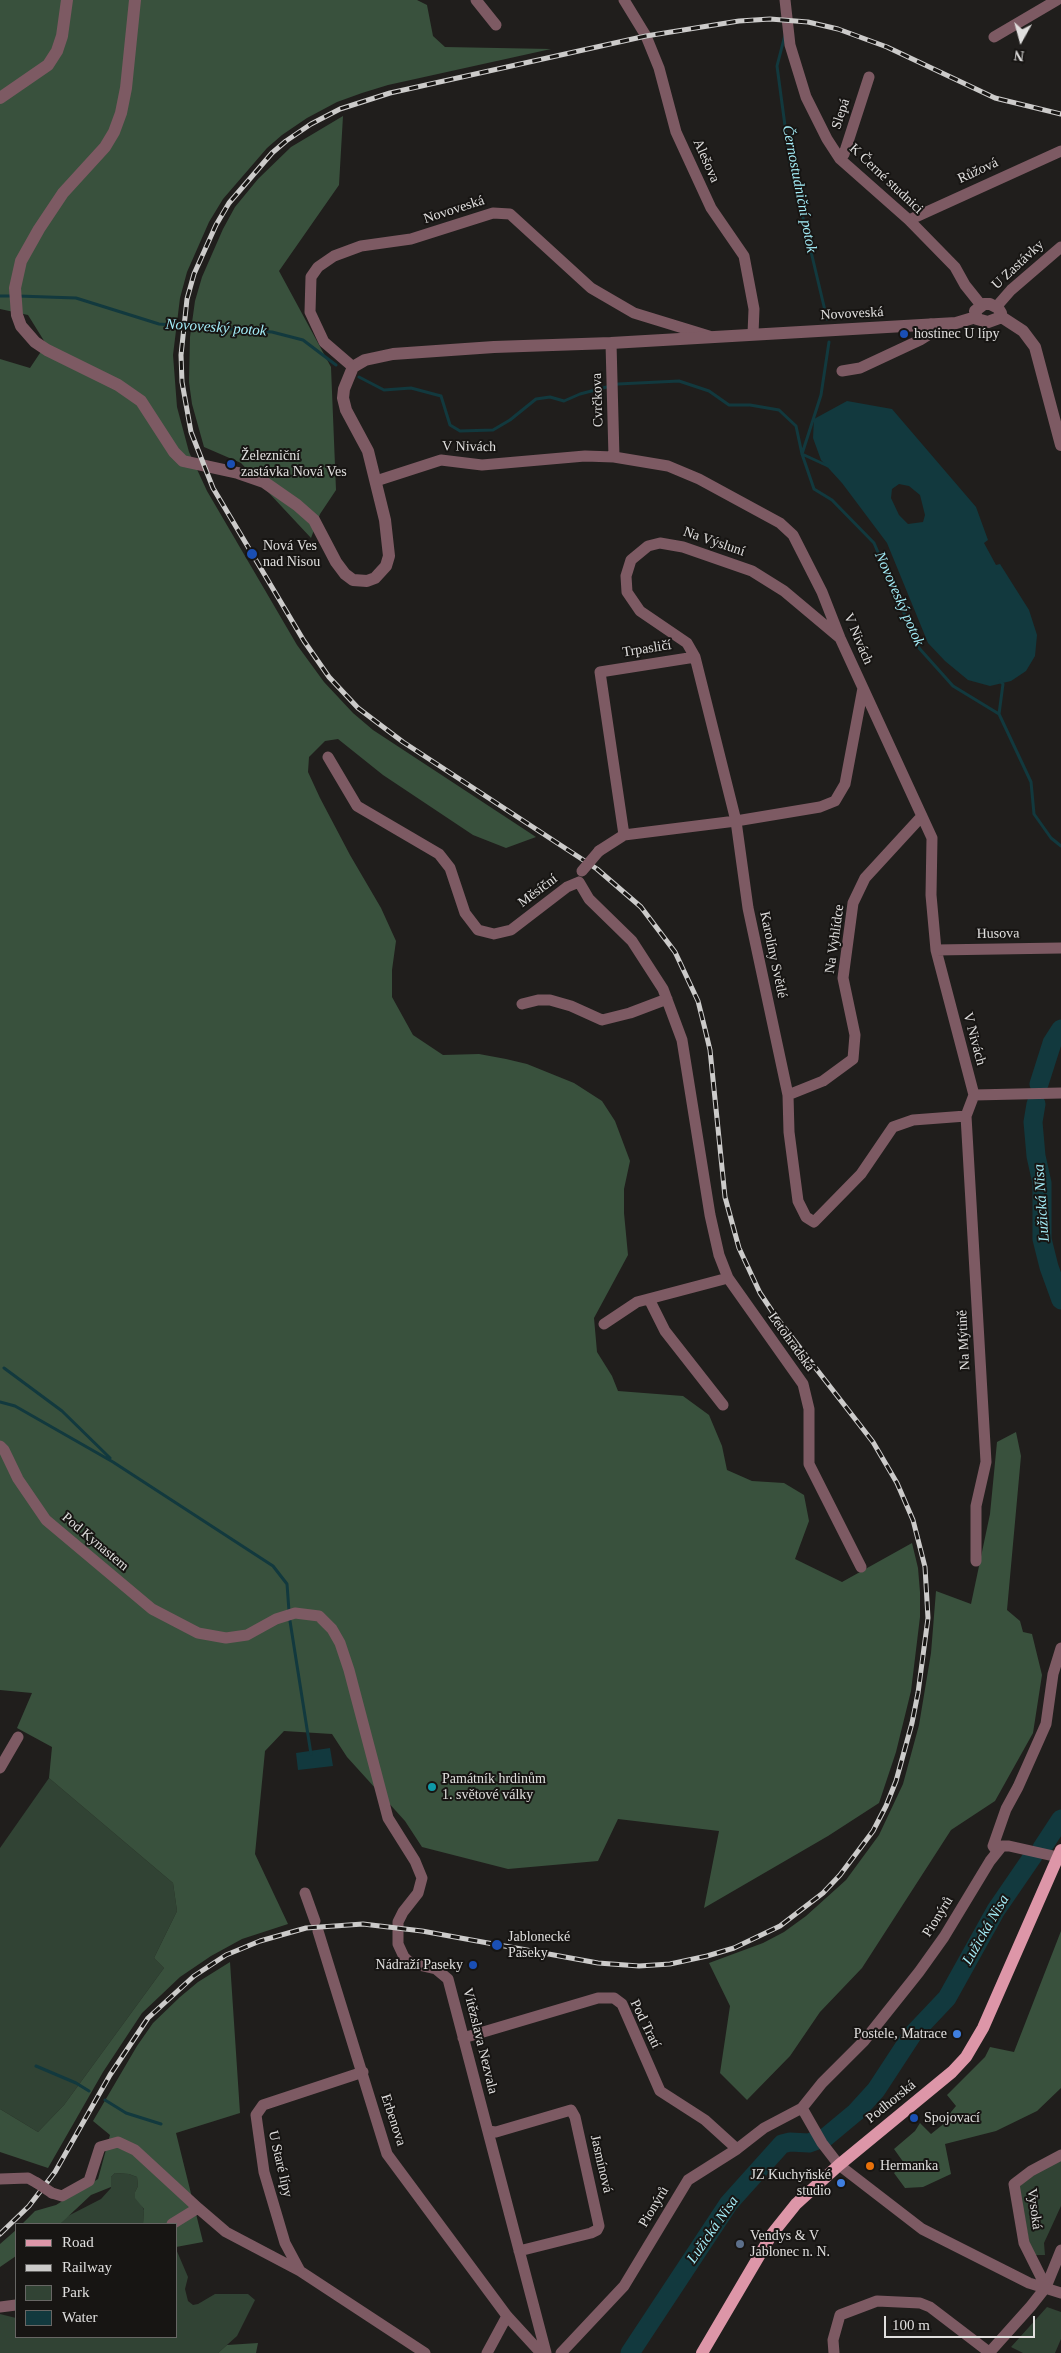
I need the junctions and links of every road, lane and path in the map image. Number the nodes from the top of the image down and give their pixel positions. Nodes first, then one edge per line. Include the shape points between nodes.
1 (67, 0) edge
2 (135, 0) edge
3 (476, 0) edge
4 (624, 0) edge
5 (785, 0) edge
6 (1056, 0) edge
7 (496, 25) dead end
8 (994, 37) dead end
9 (869, 77) dead end
10 (0, 98) edge
11 (1061, 151) edge
12 (840, 159) junction
13 (908, 220) junction
14 (1061, 246) edge
15 (981, 305) junction
16 (998, 311) junction
17 (976, 317) junction
18 (931, 324) junction
19 (753, 334) junction
20 (715, 337) junction
21 (611, 343) junction
22 (353, 367) junction
23 (842, 371) dead end
24 (1061, 446) edge
25 (614, 457) junction
26 (376, 481) junction
27 (840, 638) junction
28 (695, 657) junction
29 (863, 688) junction
30 (328, 757) dead end
31 (922, 816) junction
32 (736, 821) junction
33 (624, 835) junction
34 (580, 877) junction
35 (1061, 948) edge
36 (936, 950) junction
37 (667, 999) junction
38 (522, 1004) dead end
39 (1061, 1093) edge
40 (788, 1095) junction
41 (974, 1095) junction
42 (966, 1116) junction
43 (728, 1278) junction
44 (649, 1300) junction
45 (604, 1324) dead end
46 (724, 1405) dead end
47 (0, 1446) edge
48 (976, 1561) dead end
49 (861, 1567) dead end
50 (198, 1633) joint
51 (1061, 1648) edge
52 (18, 1737) dead end
53 (0, 1768) edge
54 (997, 1852) junction
55 (1059, 1854) edge
56 (305, 1893) dead end
57 (463, 2038) junction
58 (362, 2072) junction
59 (802, 2108) junction
60 (488, 2132) junction
61 (737, 2149) junction
62 (1061, 2154) edge
63 (839, 2165) junction
64 (0, 2179) edge
65 (198, 2208) junction
66 (174, 2223) edge
67 (1061, 2250) edge
68 (519, 2251) junction
69 (300, 2271) junction
70 (1046, 2287) junction
71 (1061, 2292) edge
72 (15, 2305) edge
73 (0, 2307) edge
74 (507, 2316) junction
75 (989, 2352) edge
76 (425, 2353) edge
77 (487, 2353) edge
78 (541, 2353) edge
79 (546, 2353) edge
80 (561, 2353) edge
81 (702, 2353) edge
82 (834, 2353) edge

1 - 10 street via 62,36 48,65
2 - 26 street via 121,112 105,147 63,193 21,261 15,288 21,326 35,342 133,395 151,414 174,452 188,462 264,482 298,505 314,520 345,574 354,580 367,582 380,574 389,556
3 - 7 street
4 - 19 street, Alešova via 643,29 659,68 676,132 711,208 744,256 754,309
5 - 12 street, K Černé studnici via 790,44 806,97 826,139
6 - 8 street
9 - 12 street, Slepá
11 - 13 street, Růžová
12 - 13 street, K Černé studnici
13 - 15 street, K Černé studnici via 955,267
14 - 16 street, U Zastávky via 1011,290
15 - 16 street via 987,303
15 - 17 street via 975,311
16 - 17 street, Novoveská via 988,322
16 - 24 street via 1023,331 1035,347
17 - 18 street, Novoveská via 956,323
18 - 19 street, Novoveská
18 - 23 street via 928,335 920,340 860,368
19 - 20 street, Novoveská
20 - 21 street, Novoveská
20 - 22 street, Novoveská via 634,313 591,288 510,214 493,213 411,239 362,246 334,256 318,267 311,277 310,312 324,342
21 - 22 street, Novoveská via 393,354 366,360
21 - 25 street, Cvrčkova
22 - 26 street via 344,389 346,410 368,451
25 - 26 street, V Nivách via 585,456 482,464 441,460
25 - 27 street, V Nivách via 668,466 780,523 793,535 822,592
27 - 28 street, Na Výsluní via 784,591 752,571 669,543 648,546 631,560 626,576 627,592 640,611 687,643
27 - 29 street, V Nivách
28 - 32 street
28 - 33 street, Trpasličí via 600,672
29 - 31 street, V Nivách
29 - 32 street, Měsíční via 845,784 835,801 820,807
30 - 34 street, Měsíční via 357,806 439,854 450,868 465,912 478,930 494,934 511,930
31 - 36 street, V Nivách via 932,838 931,895
31 - 40 street, Na Vyhlídce via 865,878 853,903 843,978 855,1035 853,1059 823,1080
32 - 33 street, Měsíční
32 - 40 street, Karolíny Světlé via 748,908
33 - 34 street, Měsíční, bridge via 599,850
34 - 37 street, Letohradská via 589,899 632,941
35 - 36 street, Husova
36 - 41 street, V Nivách
37 - 38 street via 602,1020 550,1000
37 - 43 street, Letohradská via 682,1040 710,1215
39 - 41 street
40 - 42 street via 798,1201 806,1218 814,1222 861,1174 894,1127 912,1120
41 - 42 street, Na Mýtině
42 - 48 street, Na Mýtině via 986,1462 976,1506
43 - 44 street
43 - 49 street, Letohradská via 802,1384 809,1409 809,1464
44 - 45 street via 637,1302
44 - 46 street via 665,1331
47 - 50 street, Pod Kynastem via 46,1520 152,1609
50 - 57 street, Vítězslava Nezvala via 226,1638 247,1635 295,1613 318,1616 332,1629 349,1670 388,1818 422,1878 418,1893 398,1922 398,1944 410,1963 436,1970 448,1979
51 - 54 street, Pionýrů via 1053,1674 1046,1724 1006,1809 993,1846
52 - 53 street
54 - 55 street via 1002,1846 1009,1846
54 - 59 street, Pionýrů via 919,1972 864,2041
55 - 63 main road, Podhorská via 983,2028 966,2057
56 - 58 street, Erbenova
57 - 60 street, Vítězslava Nezvala
57 - 61 street, Pod Tratí via 598,1998 614,1998 622,2004 660,2091 705,2120
58 - 69 street, U Staré lípy via 263,2105 256,2115 264,2172 285,2243
58 - 74 street, Erbenova via 387,2154
59 - 61 street, Pionýrů via 764,2128
59 - 63 street
60 - 68 street, Vítězslava Nezvala
60 - 68 street, Jasmínová via 571,2110 575,2117 599,2226 591,2233
61 - 80 street, Pionýrů via 688,2180 624,2286
62 - 70 street, Vysoká via 1031,2170 1014,2184 1024,2243
63 - 70 street via 922,2229 1029,2283
63 - 81 main road, Podhorská via 780,2223
64 - 65 street, bridge via 28,2178 62,2196 89,2181 100,2147 118,2142 135,2150
65 - 66 street
65 - 69 street, U Staré lípy via 226,2232
67 - 70 street
68 - 79 street, Vítězslava Nezvala
69 - 76 street, U Staré lípy
70 - 71 street
70 - 75 street
72 - 73 street
74 - 77 street
74 - 78 street, Erbenova
75 - 82 street via 930,2307 920,2303 877,2301 840,2315 833,2340

